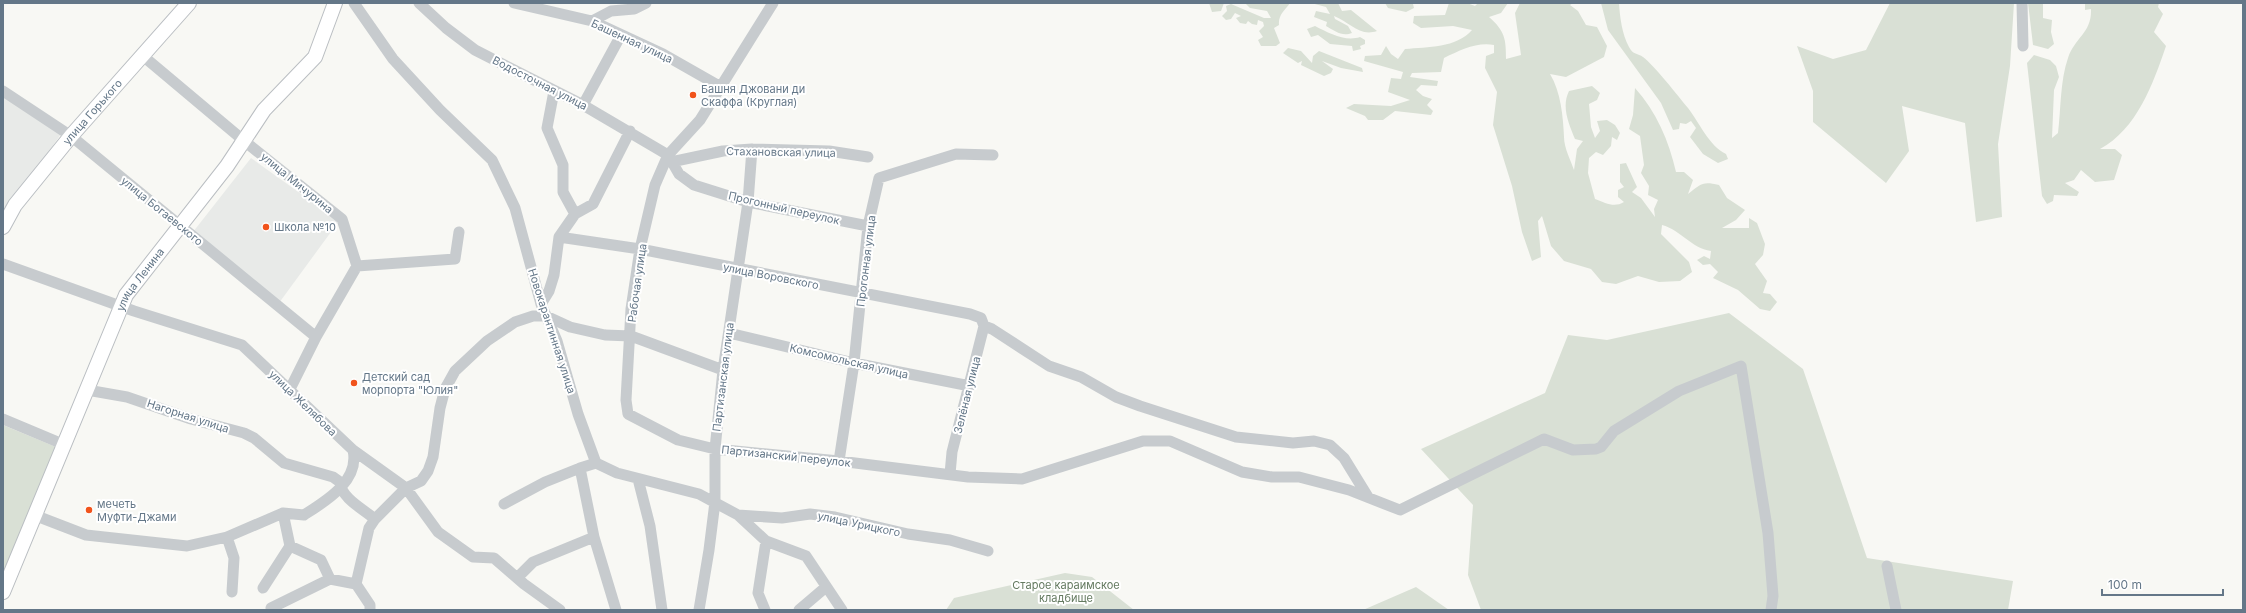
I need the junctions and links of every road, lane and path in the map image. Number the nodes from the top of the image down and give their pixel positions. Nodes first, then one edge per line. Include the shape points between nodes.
1 (189, 3) edge
2 (335, 3) edge
3 (354, 3) edge
4 (419, 3) edge
5 (514, 3) edge
6 (646, 3) edge
7 (774, 3) edge
8 (2022, 3) edge
9 (610, 7) edge
10 (592, 21) junction
11 (621, 35) junction
12 (2023, 46) dead end
13 (143, 56) junction
14 (720, 87) junction
15 (3, 90) edge
16 (554, 91) junction
17 (583, 105) junction
18 (630, 131) junction
19 (71, 136) junction
20 (244, 140) junction
21 (752, 149) junction
22 (993, 155) dead end
23 (868, 157) dead end
24 (669, 159) junction
25 (748, 202) junction
26 (575, 214) junction
27 (868, 226) junction
28 (3, 227) edge
29 (181, 227) junction
30 (460, 232) dead end
31 (559, 237) junction
32 (640, 249) junction
33 (3, 264) edge
34 (357, 266) junction
35 (738, 270) junction
36 (862, 293) junction
37 (541, 304) junction
38 (121, 305) junction
39 (546, 316) junction
40 (983, 322) junction
41 (728, 333) junction
42 (631, 336) junction
43 (316, 337) junction
44 (854, 363) junction
45 (723, 370) junction
46 (970, 386) junction
47 (87, 390) junction
48 (290, 390) junction
49 (628, 414) joint
50 (3, 418) edge
51 (66, 445) junction
52 (715, 449) junction
53 (352, 450) junction
54 (839, 461) junction
55 (596, 463) junction
56 (580, 468) junction
57 (950, 474) junction
58 (638, 479) junction
59 (340, 488) junction
60 (406, 488) junction
61 (1368, 497) junction
62 (715, 502) junction
63 (504, 504) dead end
64 (283, 513) junction
65 (34, 515) junction
66 (738, 515) junction
67 (375, 519) junction
68 (227, 537) junction
69 (594, 537) junction
70 (766, 541) junction
71 (290, 546) junction
72 (988, 551) dead end
73 (1887, 566) dead end
74 (517, 578) junction
75 (330, 579) junction
76 (356, 584) junction
77 (826, 587) junction
78 (263, 588) dead end
79 (3, 592) edge
80 (232, 592) dead end
81 (698, 607) edge
82 (271, 608) dead end
83 (370, 610) edge
84 (560, 610) edge
85 (616, 610) edge
86 (662, 610) edge
87 (764, 610) edge
88 (799, 610) edge
89 (842, 610) edge
90 (1771, 610) edge
91 (1896, 610) edge

1 - 13 main road, улица Горького
2 - 20 main road, улица Ленина via 315,57 264,110
3 - 37 street, Новокарантинная улица via 393,59 440,110 492,160 515,208
4 - 16 street, Водосточная улица via 475,50
5 - 10 street, Башенная улица
6 - 9 street via 634,9
7 - 14 street, Рабочая улица
8 - 12 street
9 - 10 street
10 - 11 street, Башенная улица
11 - 14 street, Башенная улица via 663,54
11 - 17 street
13 - 19 main road, улица Горького
13 - 20 street, улица Мичурина
14 - 24 street, Рабочая улица via 700,120
15 - 19 street, улица Богаевского
16 - 17 street, Водосточная улица
16 - 26 street via 547,128 563,165 563,192
17 - 18 street, Водосточная улица
18 - 24 street, Водосточная улица
18 - 26 street via 593,204
19 - 28 main road, улица Горького via 15,206
19 - 29 street, улица Богаевского
20 - 29 main road, улица Ленина
20 - 34 street, улица Мичурина via 342,219
21 - 23 street, Стахановская улица via 829,151
21 - 24 street, Стахановская улица
21 - 25 street, Партизанская улица
22 - 27 street, Прогонная улица via 956,154 879,178
24 - 25 street, Прогонный переулок via 678,174 694,185
24 - 32 street, Рабочая улица via 655,185
25 - 27 street, Прогонный переулок
25 - 35 street, Партизанская улица
26 - 31 street
27 - 36 street, Прогонная улица
29 - 38 main road, улица Ленина via 126,295
29 - 43 street, улица Богаевского
30 - 34 street via 455,259
31 - 32 street, улица Воровского
31 - 37 street via 552,280
32 - 35 street, улица Воровского
32 - 42 street, Рабочая улица via 631,309
33 - 38 street, улица Желябова
34 - 43 street
35 - 36 street, улица Воровского
35 - 41 street, Партизанская улица
36 - 40 street, улица Воровского via 970,314
36 - 44 street, Прогонная улица
37 - 39 street, Новокарантинная улица
38 - 47 main road, улица Ленина
38 - 48 street, улица Желябова via 242,345
39 - 42 street via 570,327
39 - 55 street, Новокарантинная улица via 557,341 578,414
39 - 60 street via 533,316 515,322 487,341 455,372 440,408 433,457 428,471 420,481
40 - 46 street, Зелёная улица
40 - 61 street, улица Воровского via 1048,366 1081,377 1116,397 1140,406 1236,437 1293,443 1314,441 1330,445 1344,458
41 - 44 street, Комсомольская улица
41 - 45 street, Партизанская улица
42 - 45 street
42 - 49 street, Рабочая улица via 626,400
43 - 48 street
44 - 46 street, Комсомольская улица
44 - 54 street, Прогонная улица
45 - 52 street, Партизанская улица
46 - 57 street, Зелёная улица via 952,452
47 - 51 main road, улица Ленина
47 - 59 street, Нагорная улица via 127,397 191,419 244,432 284,463 326,474 340,482
48 - 53 street, улица Желябова
49 - 52 street, Партизанский переулок via 678,440
50 - 51 street
51 - 65 main road, улица Ленина
52 - 54 street, Партизанский переулок
52 - 62 street, Партизанская улица
53 - 59 street via 355,460
53 - 60 street, улица Желябова
54 - 57 street, Партизанский переулок
55 - 56 street
55 - 58 street, улица Урицкого
56 - 63 street via 545,482
56 - 69 street
57 - 61 street, Партизанский переулок via 1022,479 1143,441 1170,441 1242,472 1272,478 1299,477
58 - 62 street, улица Урицкого via 699,494
58 - 86 street via 650,526
59 - 64 street via 304,515
59 - 67 street, Нагорная улица via 344,495
60 - 67 street
60 - 74 street, улица Желябова via 438,532 473,557 494,558
61 - 90 street, Партизанский переулок via 1400,510 1544,439 1573,450 1596,449 1601,447 1614,431 1679,390 1741,366 1768,533 1773,596
62 - 66 street, улица Урицкого
62 - 81 street, Партизанская улица via 710,550
64 - 68 street
64 - 71 street
65 - 68 street via 94,536 187,546
65 - 79 main road, улица Ленина
66 - 70 street
66 - 72 street, улица Урицкого via 782,518 810,514 835,517 908,534 950,540
67 - 76 street via 369,528
68 - 80 street via 234,558
69 - 74 street via 533,562
69 - 85 street
70 - 77 street via 806,556
70 - 87 street via 758,593
71 - 75 street via 322,560
71 - 78 street
73 - 91 street
74 - 84 street, улица Желябова
75 - 76 street
75 - 82 street
76 - 83 street via 370,605
77 - 88 street
77 - 89 street

